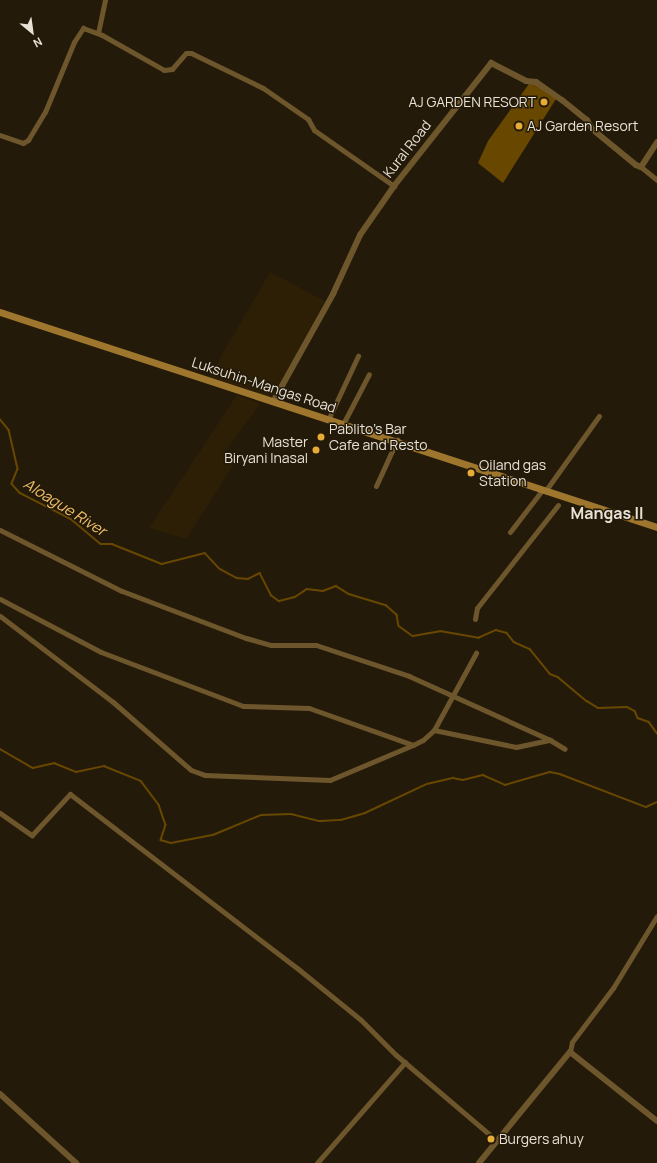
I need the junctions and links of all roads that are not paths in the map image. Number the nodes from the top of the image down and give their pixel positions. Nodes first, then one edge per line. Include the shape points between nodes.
1 (105, 0) edge
2 (98, 33) junction
3 (0, 135) edge
4 (657, 142) edge
5 (641, 166) junction
6 (657, 180) edge
7 (394, 186) junction
8 (0, 312) edge
9 (358, 356) dead end
10 (369, 374) dead end
11 (273, 402) junction
12 (599, 416) dead end
13 (328, 420) junction
14 (343, 424) junction
15 (397, 440) junction
16 (376, 486) dead end
17 (544, 490) junction
18 (565, 496) junction
19 (657, 527) edge
20 (0, 530) edge
21 (510, 532) dead end
22 (0, 599) edge
23 (0, 616) edge
24 (474, 619) dead end
25 (476, 653) dead end
26 (452, 695) junction
27 (434, 730) junction
28 (550, 740) junction
29 (413, 745) junction
30 (565, 749) dead end
31 (0, 813) edge
32 (657, 916) edge
33 (570, 1052) junction
34 (404, 1062) junction
35 (0, 1094) edge
36 (657, 1121) edge
37 (496, 1141) junction
38 (76, 1163) edge
39 (317, 1163) edge
40 (479, 1163) edge

1 - 2 street
2 - 3 street via 83,28 80,30 46,112 28,140 23,143
2 - 7 street via 164,70 172,69 186,53 262,88 308,119 314,130
4 - 5 street
5 - 6 street
5 - 7 street, Kural Road via 592,129 587,120 562,100 536,82 526,81 491,63
7 - 11 street, Kural Road via 353,245 348,266
8 - 11 main road, Luksuhin-Mangas Road
9 - 13 street
10 - 14 street
11 - 13 main road, Luksuhin-Mangas Road
12 - 17 street
13 - 14 main road, Luksuhin-Mangas Road
14 - 15 main road, Luksuhin-Mangas Road
15 - 16 street
15 - 17 main road, Luksuhin-Mangas Road
17 - 18 main road, Luksuhin-Mangas Road
17 - 21 street
18 - 19 main road, Luksuhin-Mangas Road
18 - 24 street via 476,608
20 - 26 street via 122,591 246,638 272,644 324,647 409,676
22 - 29 street via 101,652 243,706 309,708
23 - 29 street via 113,702 196,773 330,780
25 - 26 street
26 - 27 street
26 - 28 street
27 - 28 street via 516,747
27 - 29 street
28 - 30 street
31 - 34 street via 32,835 70,794 297,968 361,1020
32 - 33 street via 613,988 572,1042
33 - 36 street
33 - 37 street
34 - 37 street
34 - 39 street
35 - 38 street
37 - 40 street

